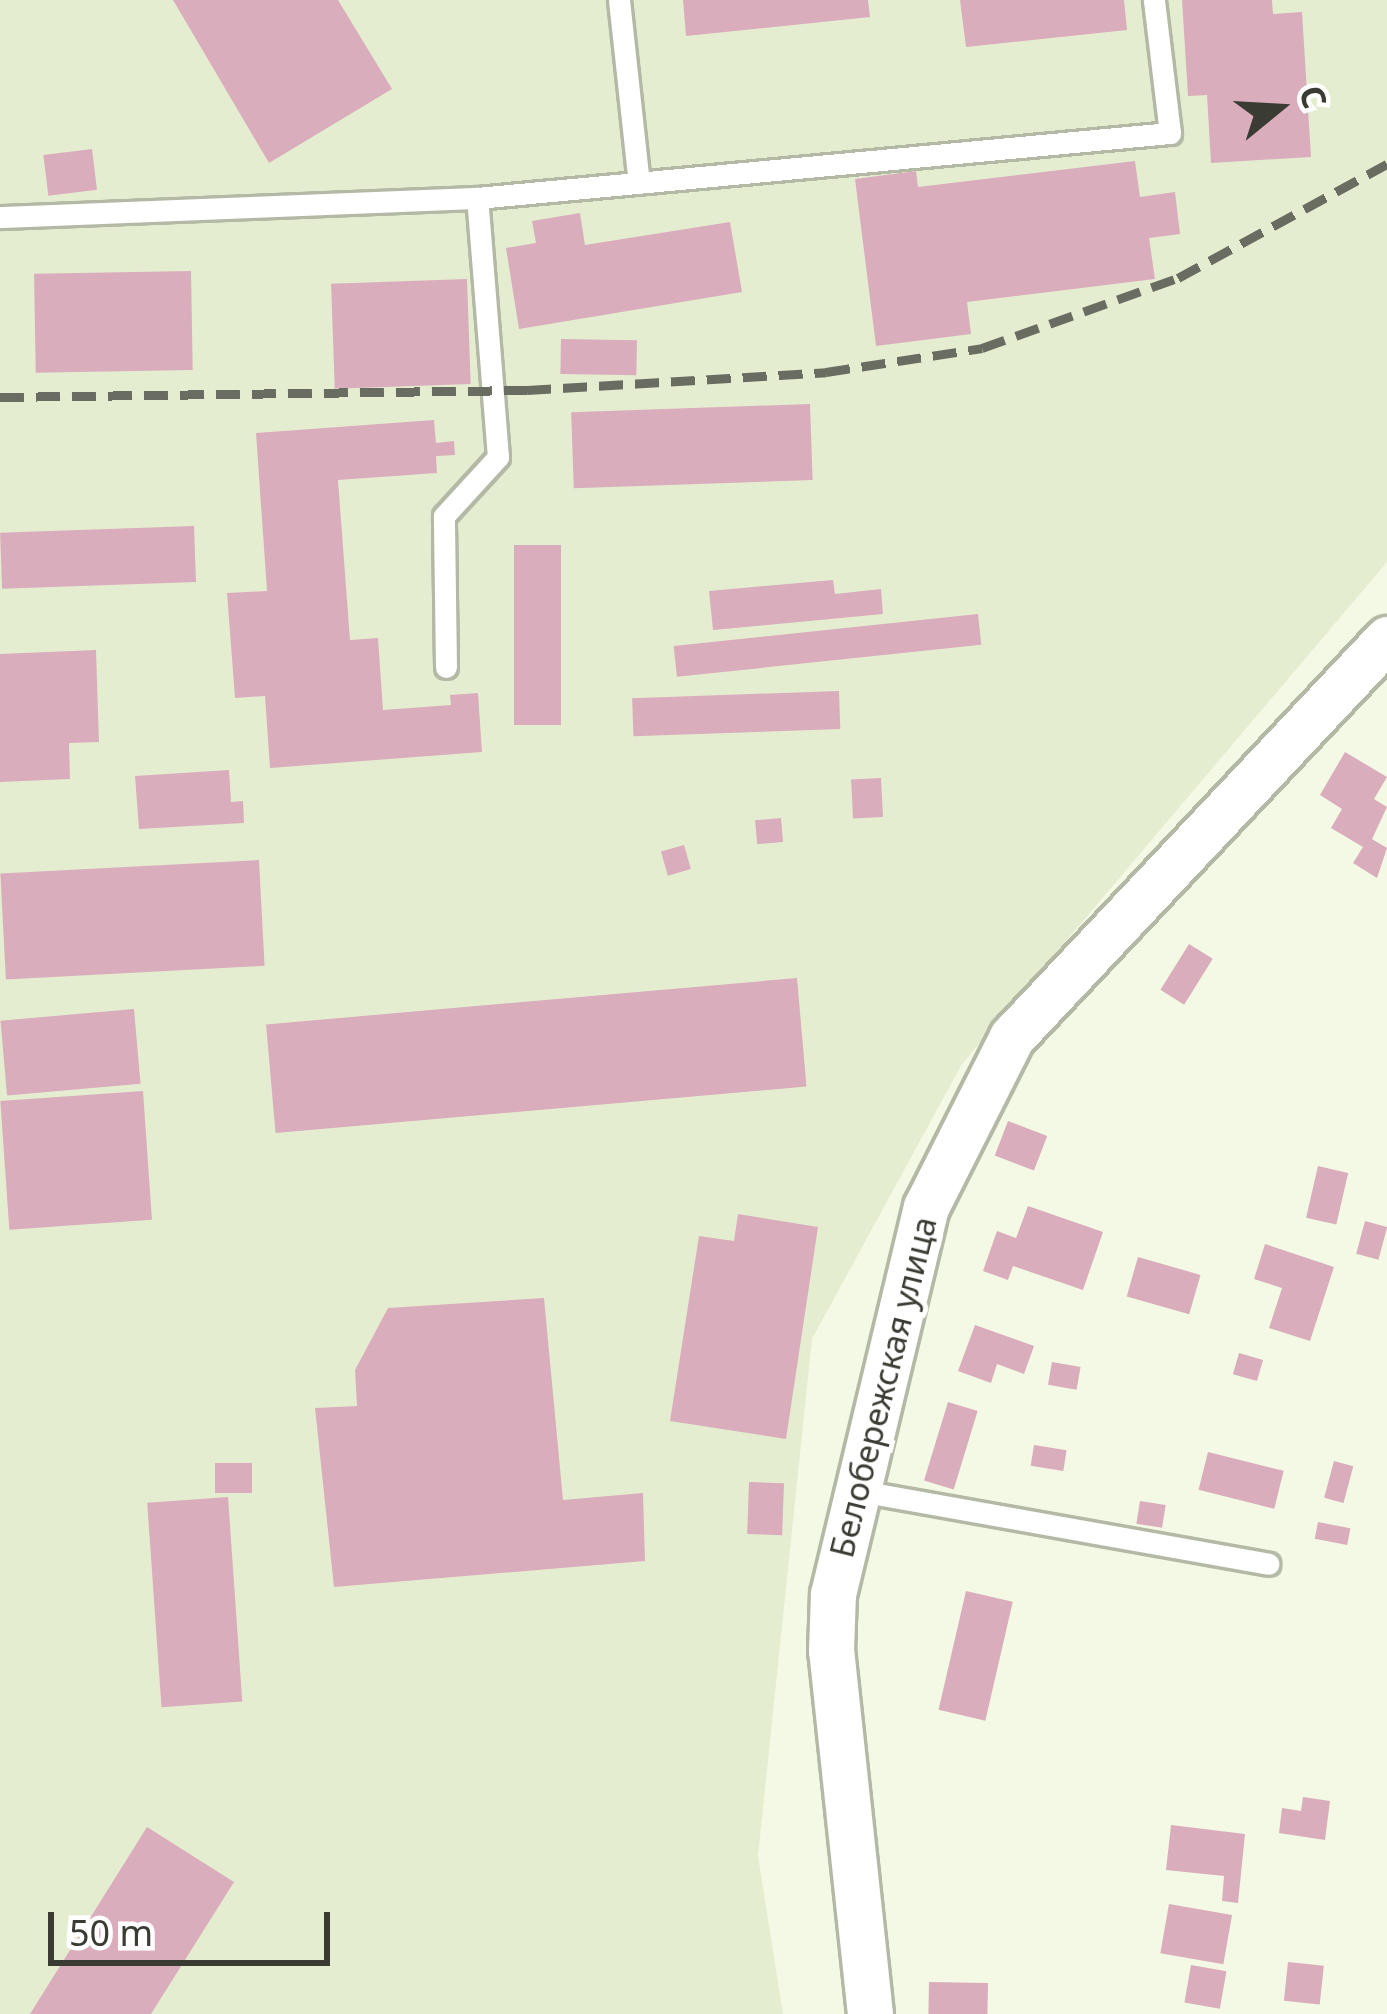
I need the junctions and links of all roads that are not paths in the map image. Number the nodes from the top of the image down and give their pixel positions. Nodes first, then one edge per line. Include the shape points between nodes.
1 (619, 0) edge
2 (1154, 0) edge
3 (639, 183) junction
4 (477, 198) junction
5 (0, 217) edge
6 (1387, 639) edge
7 (446, 667) dead end
8 (854, 1490) junction
9 (1268, 1564) dead end
10 (870, 2014) edge

1 - 3 lane
2 - 3 lane via 1170,133
3 - 4 lane
4 - 5 lane
4 - 7 lane via 498,457 444,517
6 - 8 street, Белобережская улица via 1012,1037 926,1207
8 - 9 lane
8 - 10 street, Белобережская улица via 831,1651

